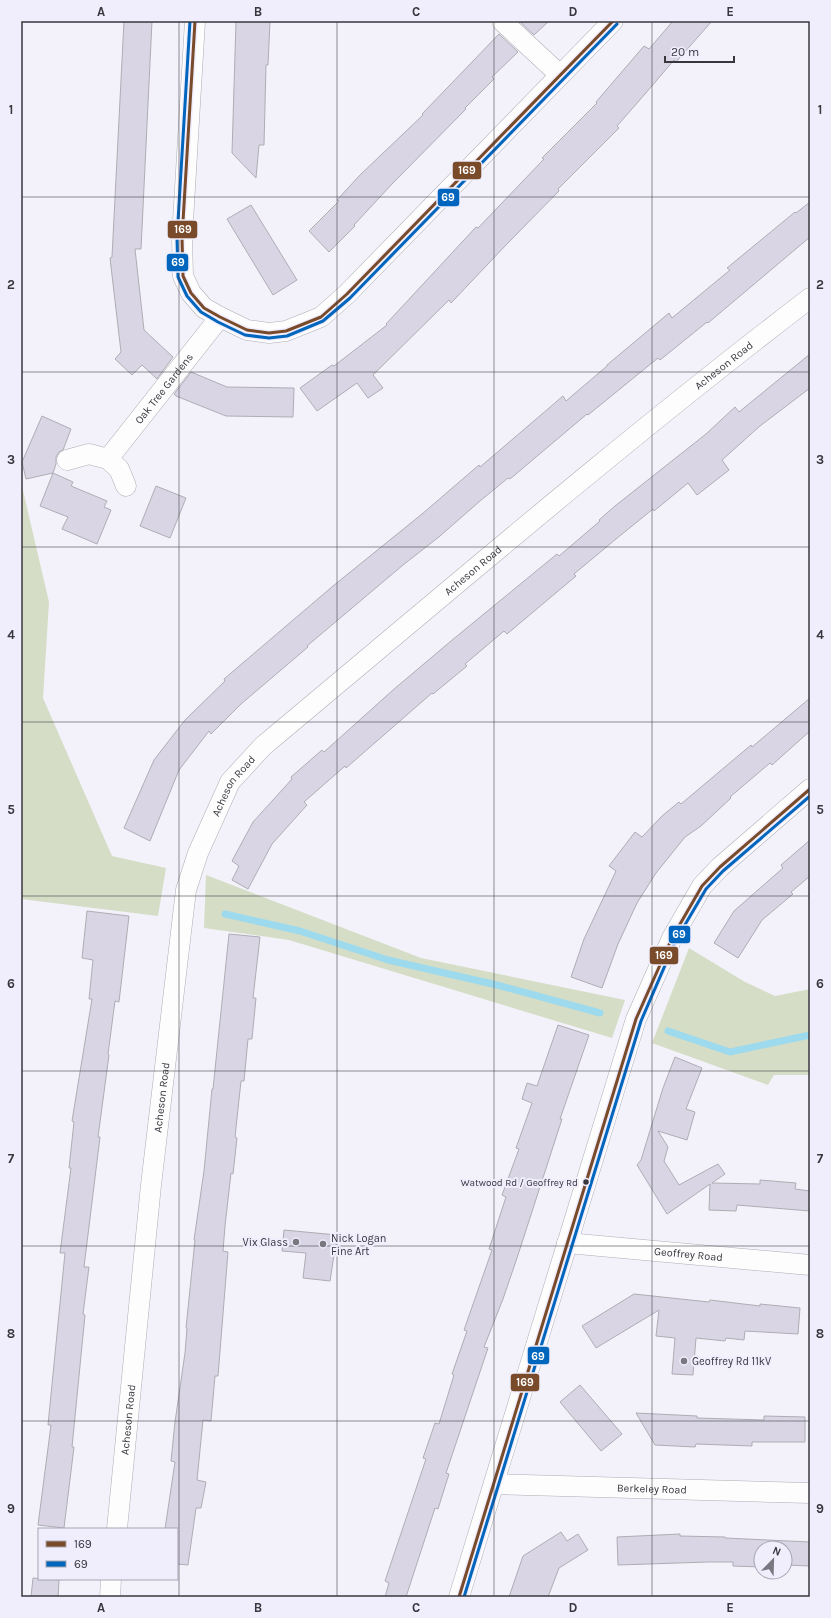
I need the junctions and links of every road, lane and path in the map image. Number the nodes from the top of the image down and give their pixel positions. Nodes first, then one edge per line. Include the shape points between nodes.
1 (195, 21) edge
2 (502, 21) edge
3 (613, 21) edge
4 (560, 75) junction
5 (810, 298) edge
6 (220, 317) junction
7 (108, 459) junction
8 (67, 460) dead end
9 (126, 486) dead end
10 (810, 789) edge
11 (567, 1243) junction
12 (810, 1265) edge
13 (494, 1484) junction
14 (810, 1493) edge
15 (117, 1528) edge
16 (112, 1580) edge
17 (110, 1597) edge
18 (459, 1597) edge

1 - 6 street via 182,238 183,276 191,293 204,308
2 - 4 street
3 - 4 street
4 - 6 street via 347,294 321,317 286,331 270,333 247,330
5 - 15 street, Acheson Road via 575,486 263,746 230,782 198,853 186,890 151,1185
6 - 7 street, Oak Tree Gardens
7 - 8 street via 89,454
7 - 9 street via 118,470
10 - 11 street via 720,867 702,886 672,938 636,1020
11 - 12 street, Geoffrey Road
11 - 13 street
13 - 14 street, Berkeley Road
13 - 18 street
16 - 17 street

